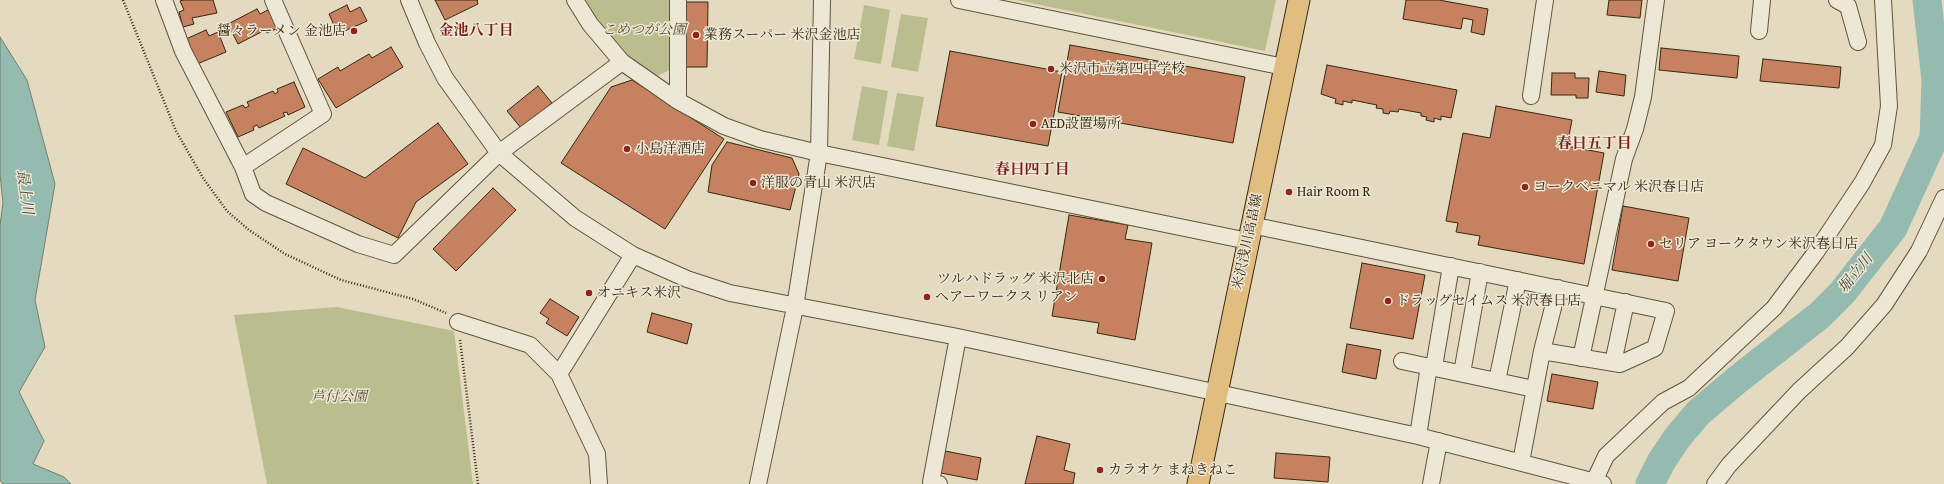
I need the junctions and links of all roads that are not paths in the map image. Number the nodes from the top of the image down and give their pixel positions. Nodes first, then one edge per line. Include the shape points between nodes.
1 (164, 0) edge
2 (273, 0) edge
3 (409, 0) edge
4 (575, 0) edge
5 (678, 0) edge
6 (822, 0) edge
7 (959, 0) edge
8 (1299, 0) edge
9 (1545, 0) edge
10 (1656, 0) edge
11 (1762, 0) edge
12 (1837, 0) edge
13 (1883, 0) edge
14 (1758, 31) dead end
15 (1858, 42) dead end
16 (622, 62) junction
17 (1284, 67) junction
18 (1530, 96) dead end
19 (678, 101) junction
20 (499, 153) junction
21 (819, 153) junction
22 (243, 167) junction
23 (1944, 198) edge
24 (1250, 233) junction
25 (633, 255) junction
26 (1451, 266) junction
27 (1480, 272) junction
28 (1518, 280) junction
29 (1558, 288) junction
30 (1594, 296) junction
31 (1626, 302) junction
32 (796, 307) junction
33 (458, 322) road end
34 (958, 336) junction
35 (1542, 351) junction
36 (1581, 358) junction
37 (1402, 360) dead end
38 (1613, 363) junction
39 (1431, 367) junction
40 (1462, 373) junction
41 (559, 374) junction
42 (1497, 381) junction
43 (1534, 389) junction
44 (1216, 391) junction
45 (1418, 436) junction
46 (1439, 441) junction
47 (1521, 462) junction
48 (1597, 483) edge
49 (599, 484) edge
50 (758, 484) edge
51 (939, 484) edge
52 (1198, 484) edge
53 (1431, 484) edge
54 (1716, 484) edge

1 - 22 street via 183,51
2 - 22 street via 323,114
3 - 20 street via 426,43 445,78
4 - 16 street via 590,24
5 - 19 street
6 - 21 street
7 - 17 street
8 - 17 main road, 米沢浅川高畠線
9 - 18 street
10 - 30 street via 1643,97 1624,159
11 - 14 street
12 - 15 street via 1848,6
13 - 48 street via 1889,106 1883,145 1862,183 1816,252 1774,308 1689,388 1663,402 1606,456
16 - 19 street
16 - 20 street
17 - 24 main road, 米沢浅川高畠線
19 - 21 street via 731,128 760,139
20 - 22 street via 394,255 358,244 266,203 253,194
20 - 25 street via 575,218
21 - 24 street
21 - 32 street
23 - 54 street via 1919,251 1884,305 1847,347 1799,391 1730,464
24 - 26 street
24 - 44 main road, 米沢浅川高畠線
25 - 32 street via 687,279 730,293
25 - 41 street
26 - 27 street
26 - 39 street
27 - 28 street
27 - 40 street
28 - 29 street
28 - 42 street
29 - 30 street
29 - 35 street
30 - 31 street
30 - 36 street
31 - 38 street
31 - 38 street via 1666,311 1655,348 1620,364
32 - 34 street
32 - 50 street
33 - 41 street via 530,345
34 - 44 street
34 - 51 street via 931,482
35 - 36 street
35 - 43 street
36 - 38 street
37 - 39 street
39 - 40 street
39 - 45 street
40 - 42 street
41 - 49 street via 597,454
42 - 43 street
43 - 47 street
44 - 45 street
44 - 52 main road, 米沢浅川高畠線
45 - 46 street
46 - 47 street
46 - 53 street
47 - 48 street

